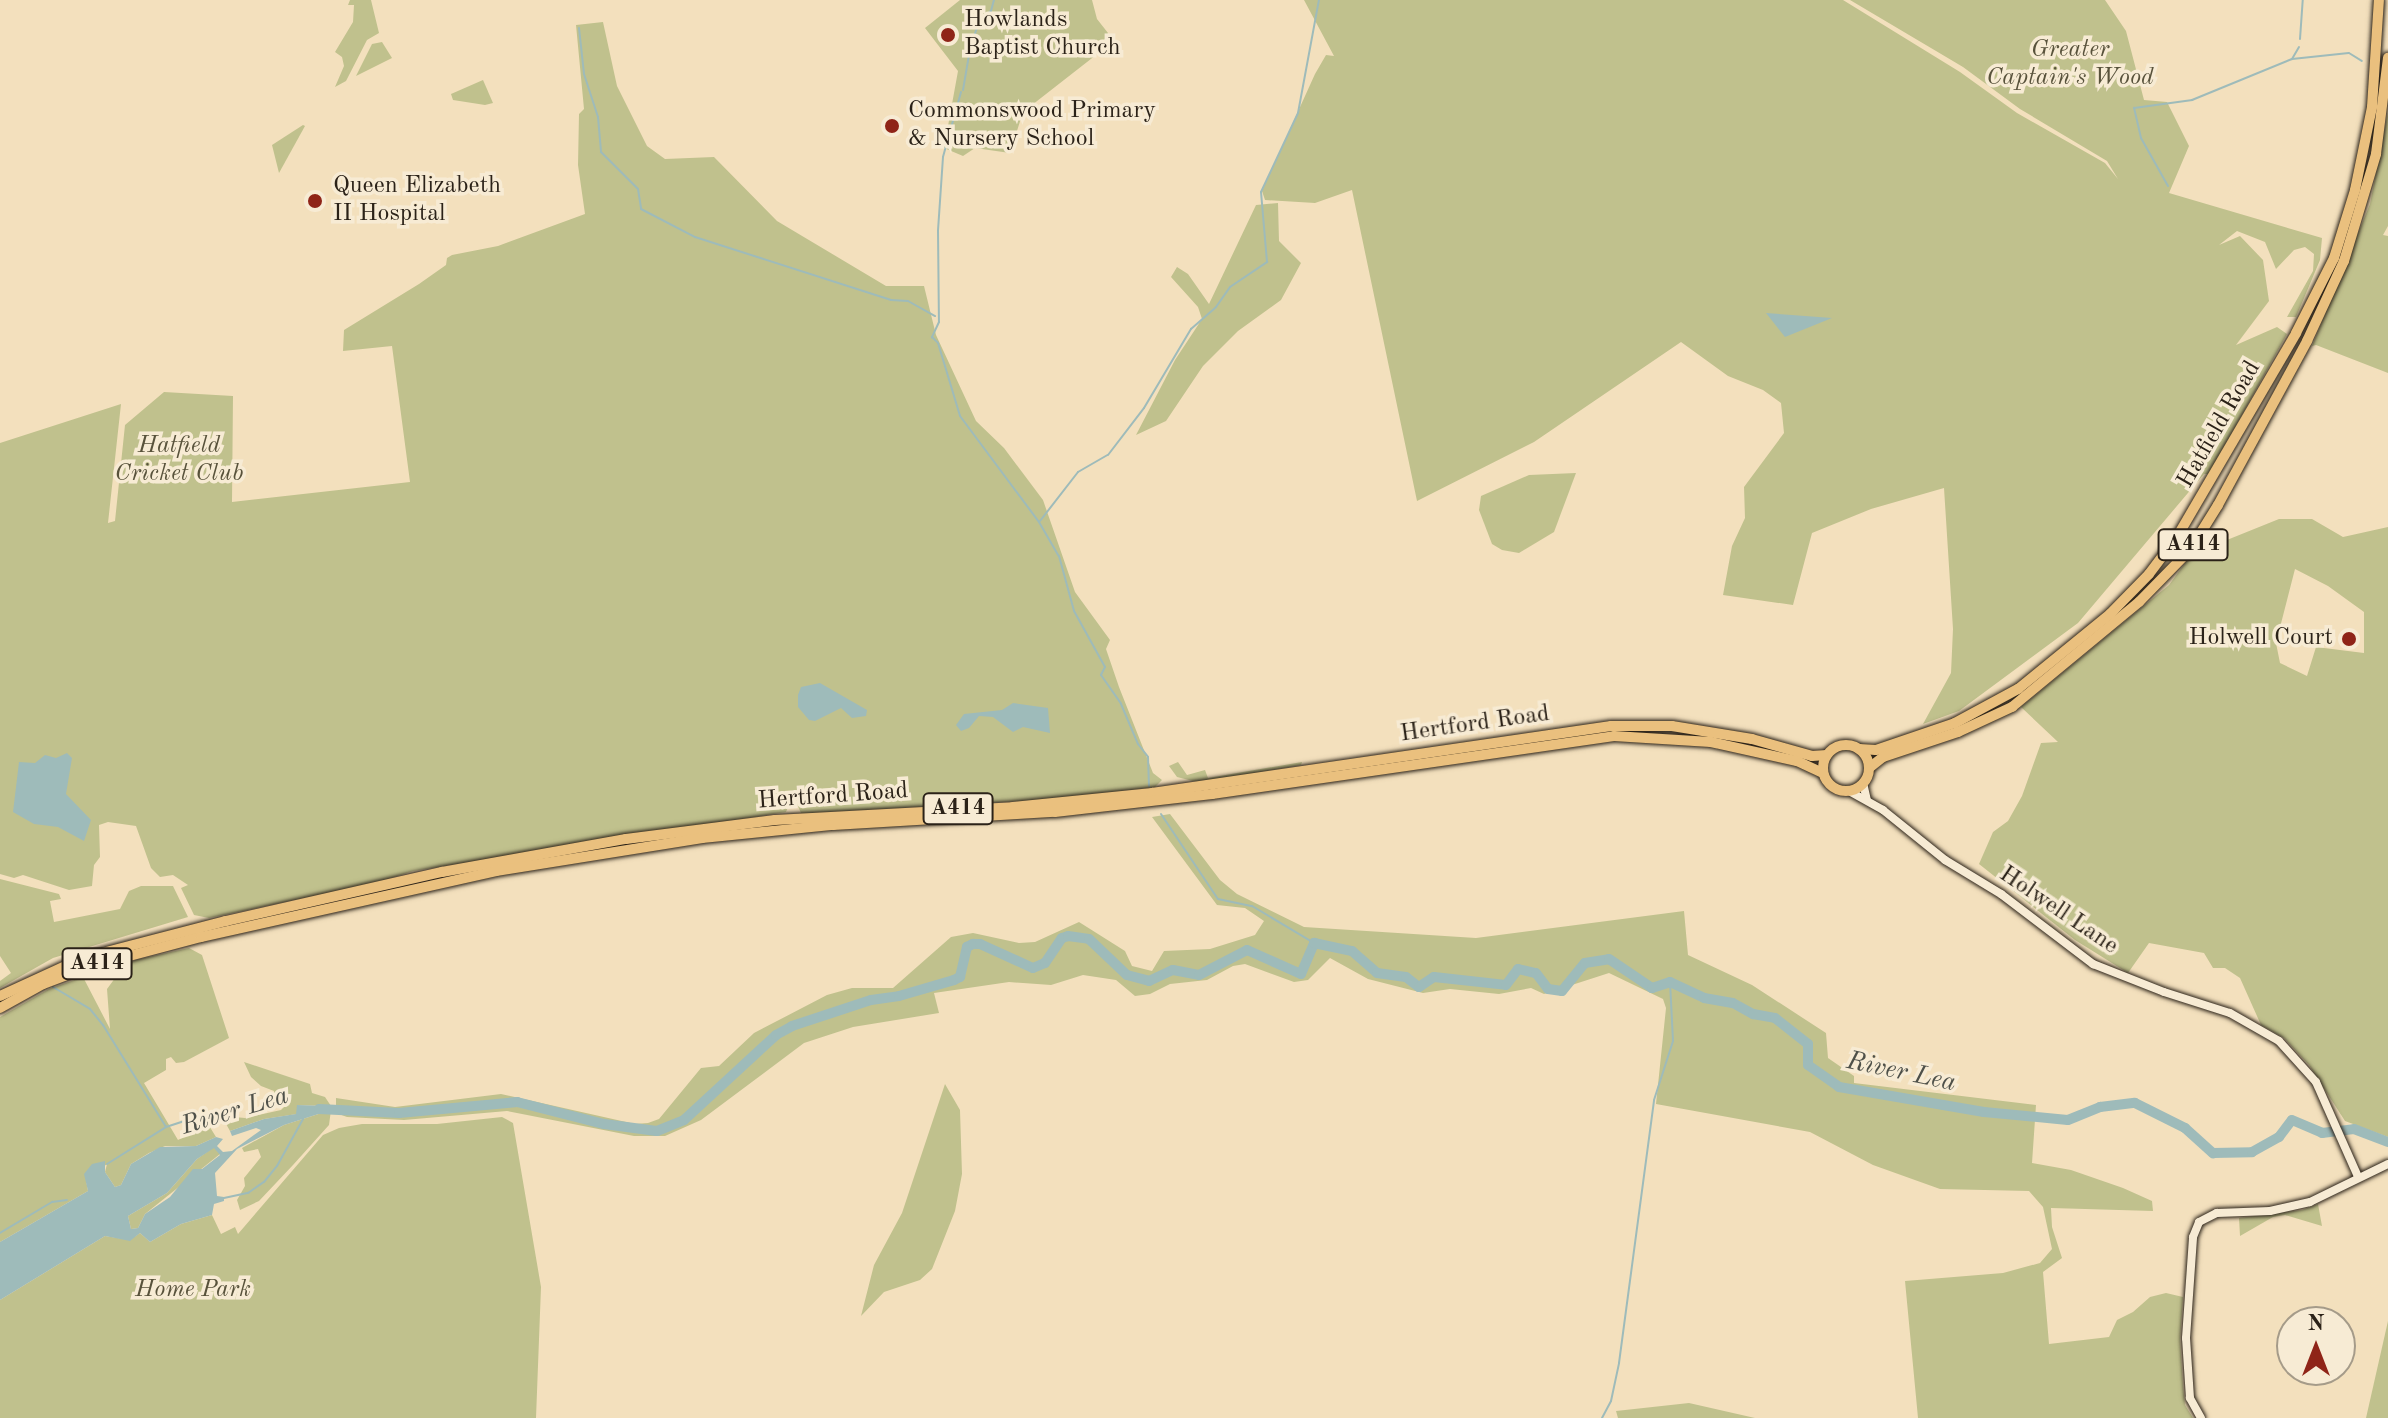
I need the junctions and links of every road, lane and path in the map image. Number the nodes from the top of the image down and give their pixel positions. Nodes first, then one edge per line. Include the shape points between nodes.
1 (2379, 0) edge
2 (2388, 58) edge
3 (2349, 231) junction
4 (2339, 260) junction
5 (1859, 749) junction
6 (1827, 755) junction
7 (1869, 768) junction
8 (1823, 773) junction
9 (1863, 783) junction
10 (1849, 791) junction
11 (1867, 800) junction
12 (0, 996) edge
13 (0, 1008) edge
14 (2388, 1164) edge
15 (2358, 1177) junction
16 (2201, 1418) edge

1 - 3 highway, Hatfield Road / A414 via 2372,107
2 - 3 highway, Hatfield Road / A414 via 2376,154
3 - 4 highway, Hatfield Road / A414
4 - 5 highway, Hatfield Road / A414 via 2191,517 2134,591 2058,659 2000,700 1937,729 1876,750
4 - 7 highway, Hatfield Road / A414 via 2307,341 2218,505 2173,569 2012,707 1883,757
5 - 6 highway via 1840,745
5 - 7 highway
6 - 8 highway
6 - 12 highway, Hertford Road / A414 via 1672,726 1611,726 1152,793 1013,807 789,819 672,833 442,872 226,921 83,958
7 - 9 highway
8 - 10 highway via 1833,788
8 - 13 highway, Hertford Road / A414 via 1797,761 1719,743 1614,736 1055,812 702,838 496,871 189,940 88,967
9 - 10 highway
9 - 11 main road
10 - 11 main road, Holwell Lane
11 - 15 main road, Holwell Lane via 2099,967 2230,1013 2270,1035 2307,1069 2338,1125
14 - 15 main road
15 - 16 main road via 2310,1202 2270,1211 2217,1213 2199,1222 2193,1237 2186,1338 2190,1398

